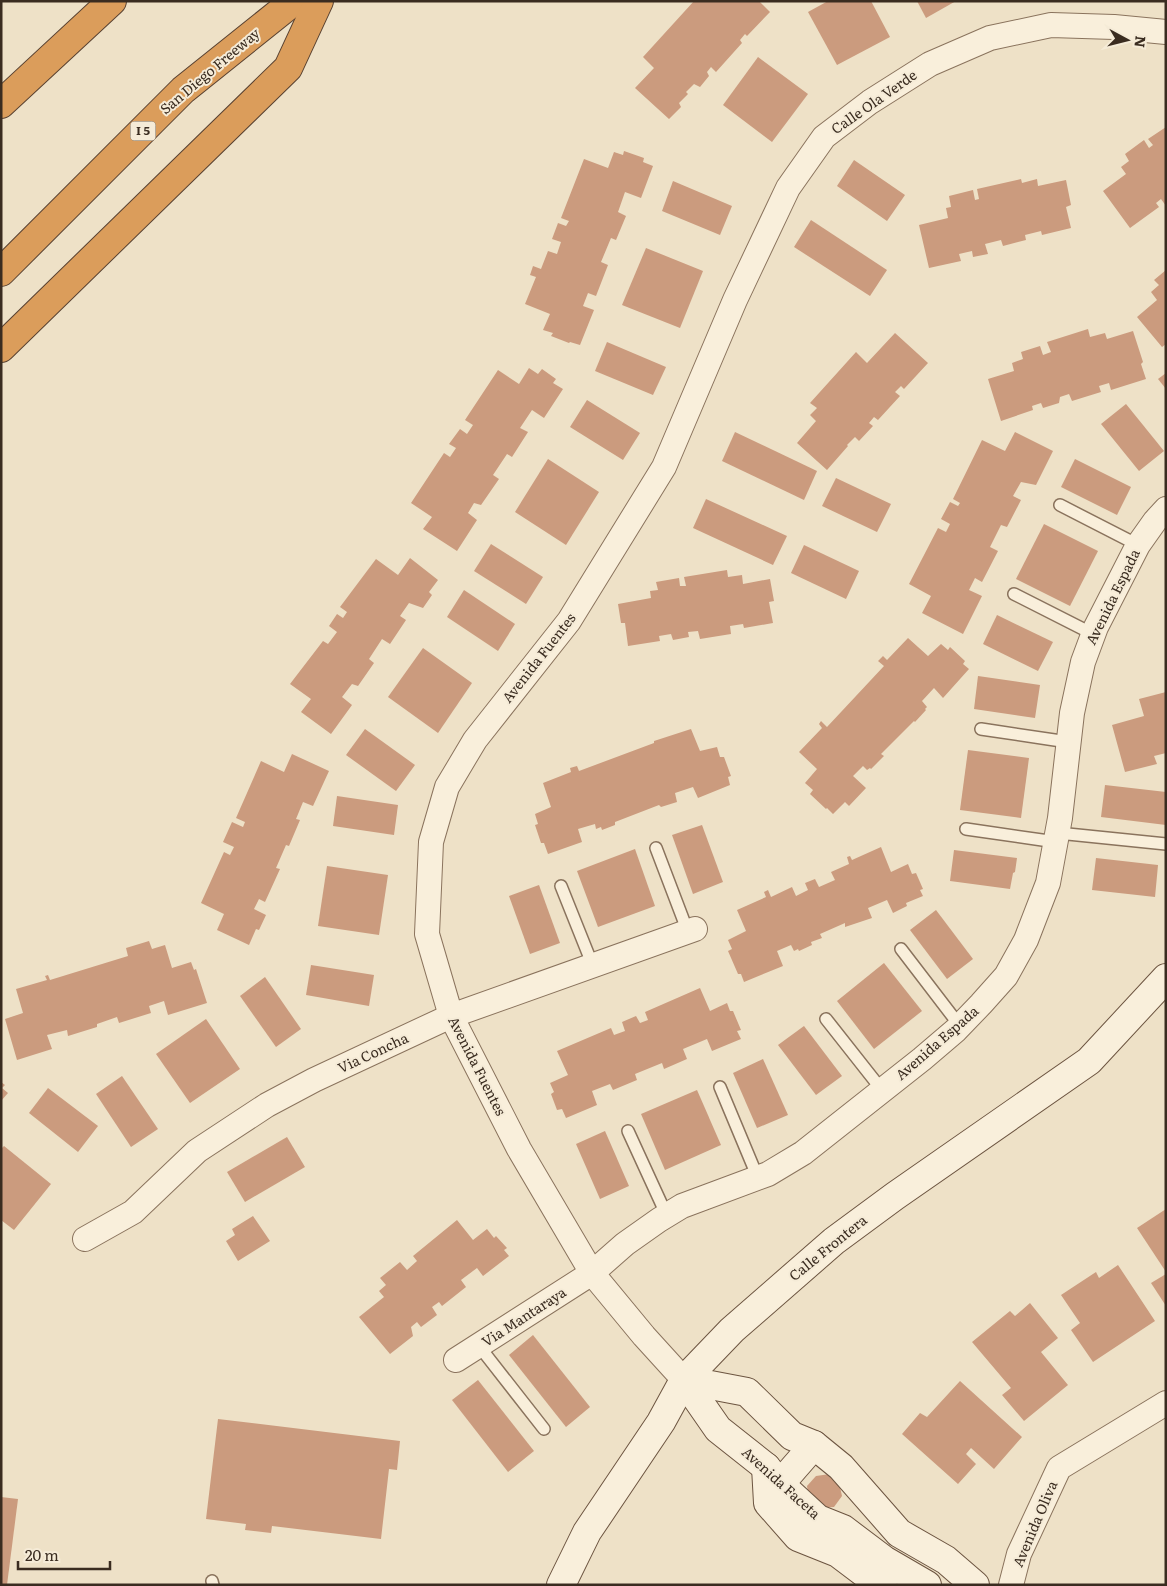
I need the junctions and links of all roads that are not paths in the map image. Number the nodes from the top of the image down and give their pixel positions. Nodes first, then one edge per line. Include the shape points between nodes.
1 (112, 1) edge
2 (294, 1) edge
3 (319, 1) edge
4 (1166, 32) edge
5 (1, 104) edge
6 (1, 272) edge
7 (1, 348) edge
8 (664, 468) joint
9 (1060, 505) dead end
10 (1166, 509) edge
11 (1138, 545) junction
12 (1014, 594) dead end
13 (1093, 634) junction
14 (981, 729) dead end
15 (1068, 742) junction
16 (966, 829) dead end
17 (1057, 837) junction
18 (1166, 844) edge
19 (656, 848) dead end
20 (561, 886) dead end
21 (691, 931) joint
22 (901, 949) dead end
23 (593, 966) junction
24 (1166, 978) edge
25 (451, 1016) junction
26 (826, 1019) dead end
27 (960, 1026) junction
28 (720, 1087) dead end
29 (882, 1090) junction
30 (628, 1131) dead end
31 (758, 1178) junction
32 (667, 1216) junction
33 (85, 1239) dead end
34 (592, 1273) junction
35 (479, 1346) junction
36 (456, 1360) dead end
37 (684, 1380) junction
38 (1166, 1403) edge
39 (544, 1429) dead end
40 (814, 1446) junction
41 (773, 1475) junction
42 (869, 1497) junction
43 (841, 1541) junction
44 (561, 1585) edge
45 (883, 1585) edge
46 (927, 1585) edge
47 (975, 1585) edge
48 (1011, 1585) edge

1 - 5 highway
2 - 6 highway, San Diego Freeway / I 5 via 184,90
3 - 7 highway via 288,68
4 - 8 street, Calle Ola Verde via 1051,25 990,38 930,64 870,102 824,137 788,188 735,300
8 - 25 street, Avenida Fuentes via 569,621 475,740 447,787 431,842 427,934
9 - 11 lane
10 - 11 street, Avenida Espada
11 - 13 street, Avenida Espada
12 - 13 lane
13 - 15 street, Avenida Espada via 1076,689
14 - 15 lane
15 - 17 street, Avenida Espada
16 - 17 lane
17 - 18 lane
17 - 27 street, Avenida Espada via 1048,883 1026,940 1006,976
19 - 21 lane
20 - 23 lane
21 - 23 street, Via Concha
22 - 27 lane
23 - 25 street, Via Concha
24 - 37 street, Calle Frontera via 1089,1061 834,1241 732,1330
25 - 33 street, Via Concha via 267,1105 197,1151 133,1212
25 - 34 street, Avenida Fuentes via 520,1149
26 - 29 lane
27 - 29 street, Avenida Espada
28 - 31 lane
29 - 31 street, Avenida Espada via 786,1165
30 - 32 lane
31 - 32 street, Avenida Espada via 682,1206
32 - 34 street, Avenida Espada via 625,1244
34 - 35 street, Via Mantaraya
34 - 37 street, Avenida Fuentes
35 - 36 street, Via Mantaraya
35 - 39 lane
37 - 40 street via 747,1392 792,1436
37 - 41 street, Avenida Faceta via 718,1429
37 - 44 street, Calle Frontera via 661,1422 588,1532
38 - 48 street, Avenida Oliva via 1059,1468 1019,1554
40 - 41 street
40 - 42 street via 841,1467
41 - 43 street, Avenida Faceta
42 - 43 street
42 - 47 street via 899,1533 946,1560
43 - 45 street via 871,1578
43 - 46 street, Avenida Faceta via 884,1560

